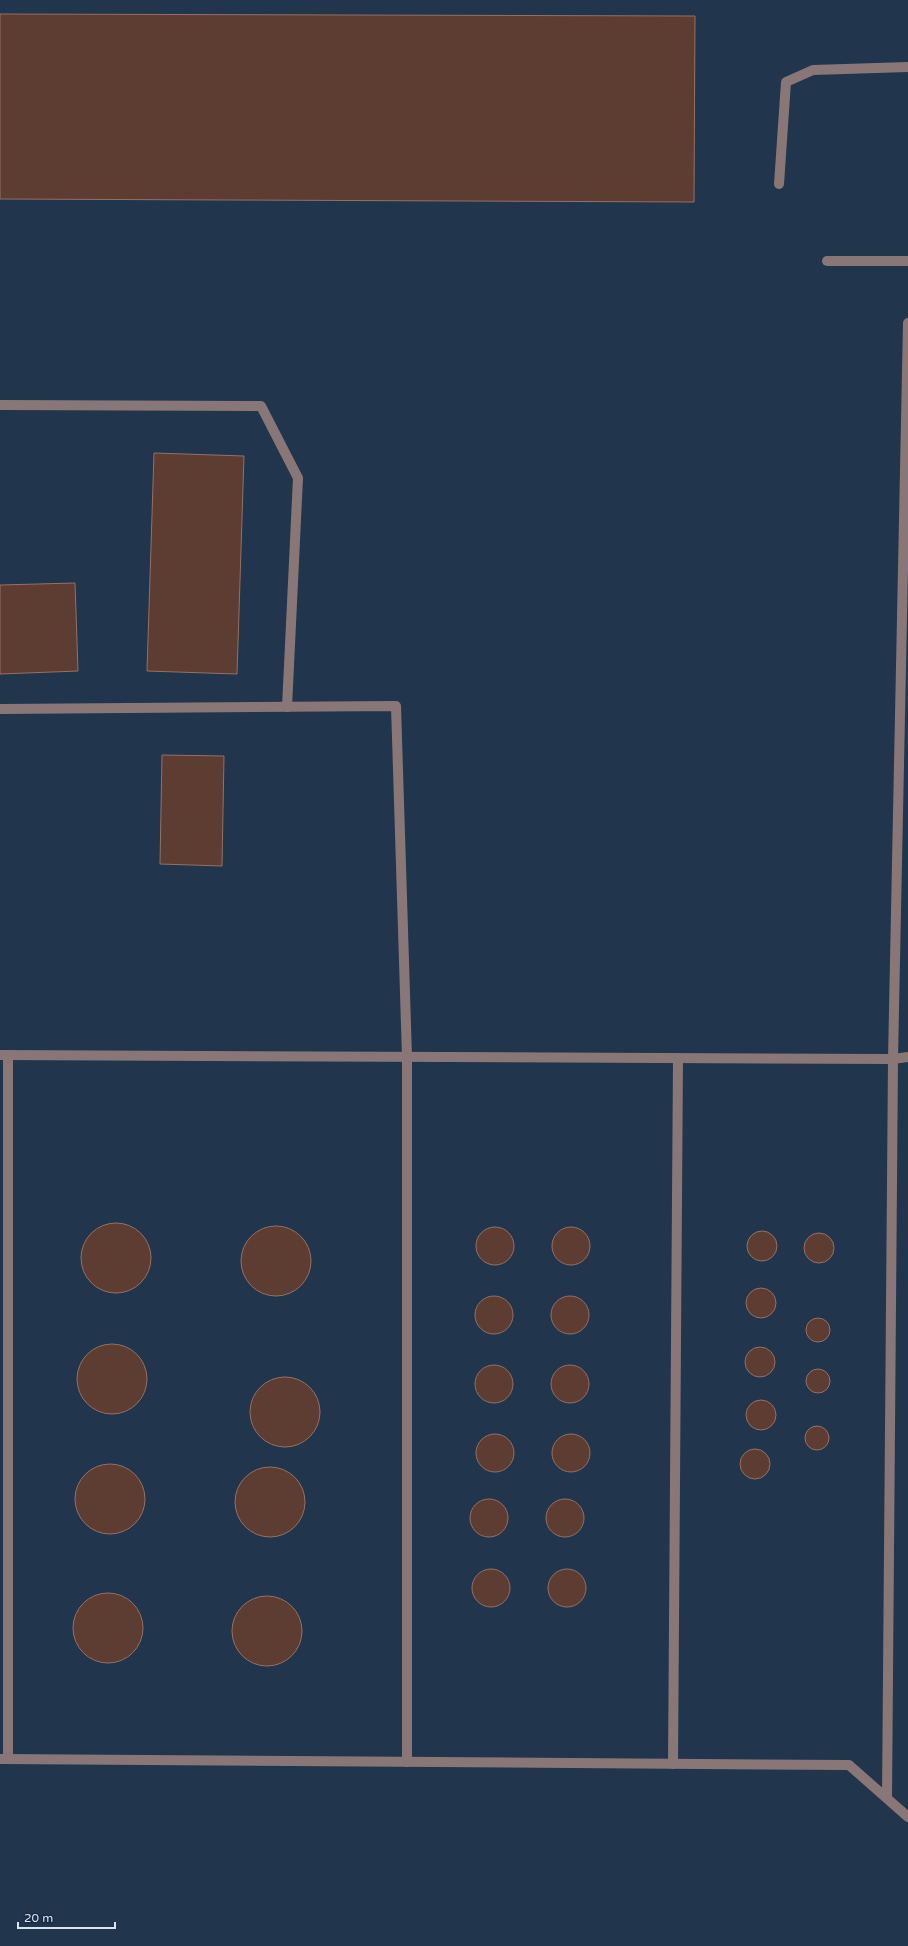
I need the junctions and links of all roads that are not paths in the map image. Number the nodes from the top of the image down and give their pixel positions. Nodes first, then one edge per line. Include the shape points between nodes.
1 (908, 67) edge
2 (779, 184) dead end
3 (827, 261) dead end
4 (908, 261) edge
5 (908, 323) edge
6 (907, 376) edge
7 (0, 405) edge
8 (286, 707) junction
9 (0, 709) edge
10 (4, 1055) edge
11 (407, 1057) junction
12 (908, 1057) edge
13 (678, 1058) junction
14 (893, 1059) junction
15 (4, 1759) edge
16 (407, 1762) junction
17 (672, 1764) junction
18 (888, 1798) junction
19 (908, 1817) edge

1 - 2 lane via 813,70 786,82
3 - 4 lane
5 - 6 lane
6 - 14 lane
7 - 8 lane via 261,406 298,478
8 - 9 lane
8 - 11 lane via 396,706
10 - 11 lane
10 - 15 lane
11 - 13 lane
11 - 16 lane
12 - 14 lane
13 - 14 lane
13 - 17 lane
14 - 18 lane
15 - 16 lane
16 - 17 lane
17 - 18 lane via 849,1765
18 - 19 lane

